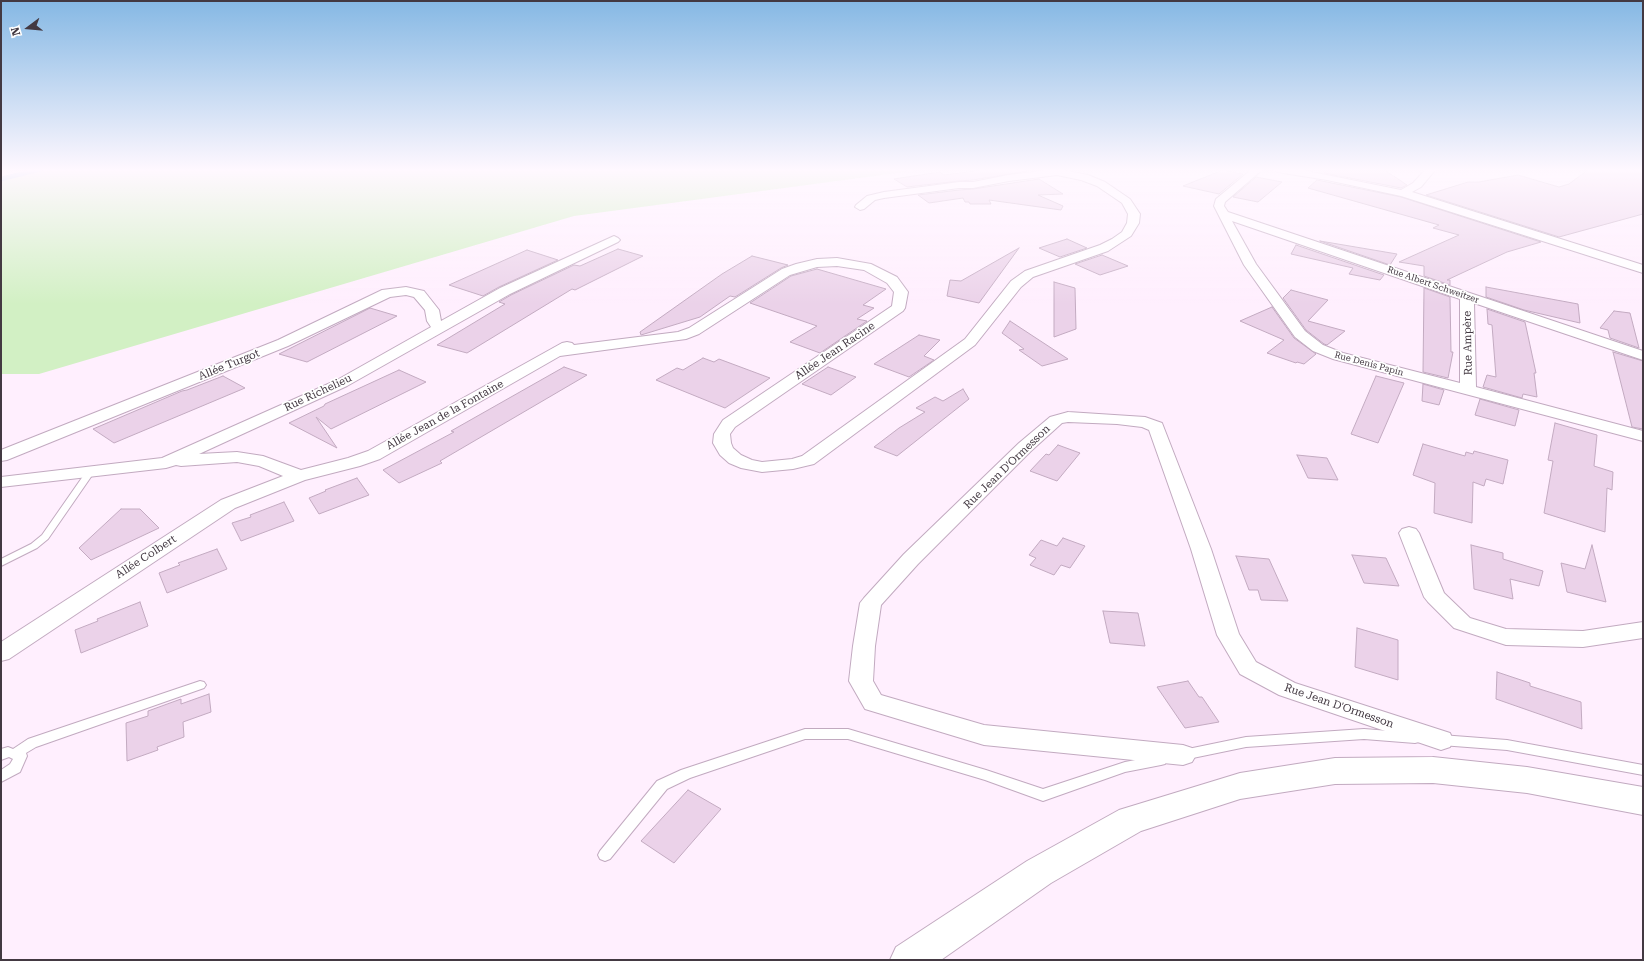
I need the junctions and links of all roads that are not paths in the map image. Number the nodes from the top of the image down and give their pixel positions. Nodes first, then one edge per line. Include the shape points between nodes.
1 (1134, 214) edge
2 (1223, 214) joint
3 (1469, 214) edge
4 (614, 240) dead end
5 (1643, 269) edge
6 (1467, 296) junction
7 (438, 328) junction
8 (584, 336) dead end
9 (557, 352) junction
10 (1643, 356) edge
11 (1468, 390) junction
12 (1643, 436) edge
13 (1, 456) edge
14 (166, 463) junction
15 (91, 472) junction
16 (299, 476) junction
17 (1, 482) edge
18 (1409, 533) dead end
19 (1, 563) edge
20 (1643, 630) edge
21 (1, 653) edge
22 (200, 685) dead end
23 (1441, 740) junction
24 (15, 754) junction
25 (1, 755) edge
26 (1183, 755) junction
27 (1643, 770) edge
28 (1, 777) edge
29 (1643, 801) edge
30 (605, 855) dead end
31 (909, 960) edge

1 - 9 street, Allée Jean Racine via 1133,223 1126,234 1104,248 1029,274 1016,284 970,342 808,460 779,467 762,467 735,459 726,451 722,443 722,434 729,424 898,308 901,292 892,280 879,272 867,267 837,262 800,267 786,272 694,331 681,336
2 - 6 street, Rue Albert Schweitzer
2 - 11 street, Rue Denis Papin via 1250,264 1300,334 1318,348 1338,356
3 - 5 street
4 - 7 street, Rue Richelieu via 505,291
6 - 10 street, Rue Albert Schweitzer
6 - 11 street, Rue Ampère
7 - 13 street, Allée Turgot via 432,310 419,294 387,293 283,344
7 - 14 street, Rue Richelieu via 342,383
8 - 9 street, Allée Jean de la Fontaine
9 - 16 street, Allée Jean de la Fontaine via 374,455
11 - 12 street, Rue Denis Papin
14 - 15 street, Rue Richelieu
14 - 16 street via 237,457 263,461
15 - 17 street, Rue Richelieu
15 - 19 lane via 45,537 34,546
16 - 21 street, Allée Colbert via 228,504
18 - 20 street via 1435,597 1462,624 1506,637 1583,640
22 - 24 lane via 32,743
23 - 26 lane via 1364,734 1246,742
23 - 26 street, Rue Jean D'Ormesson via 1287,689 1248,668 1228,635 1202,549 1156,427 1145,422 1117,419 1068,417 1056,420 1024,447 871,603 861,680 873,702 984,735
23 - 27 lane via 1507,745
24 - 25 lane via 8,752
24 - 28 lane via 21,756 15,768
26 - 30 lane via 1125,767 1043,795 986,775 848,734 805,734 686,774 662,786
29 - 31 highway via 1527,780 1433,770 1335,771 1240,786 1131,820 1039,872

